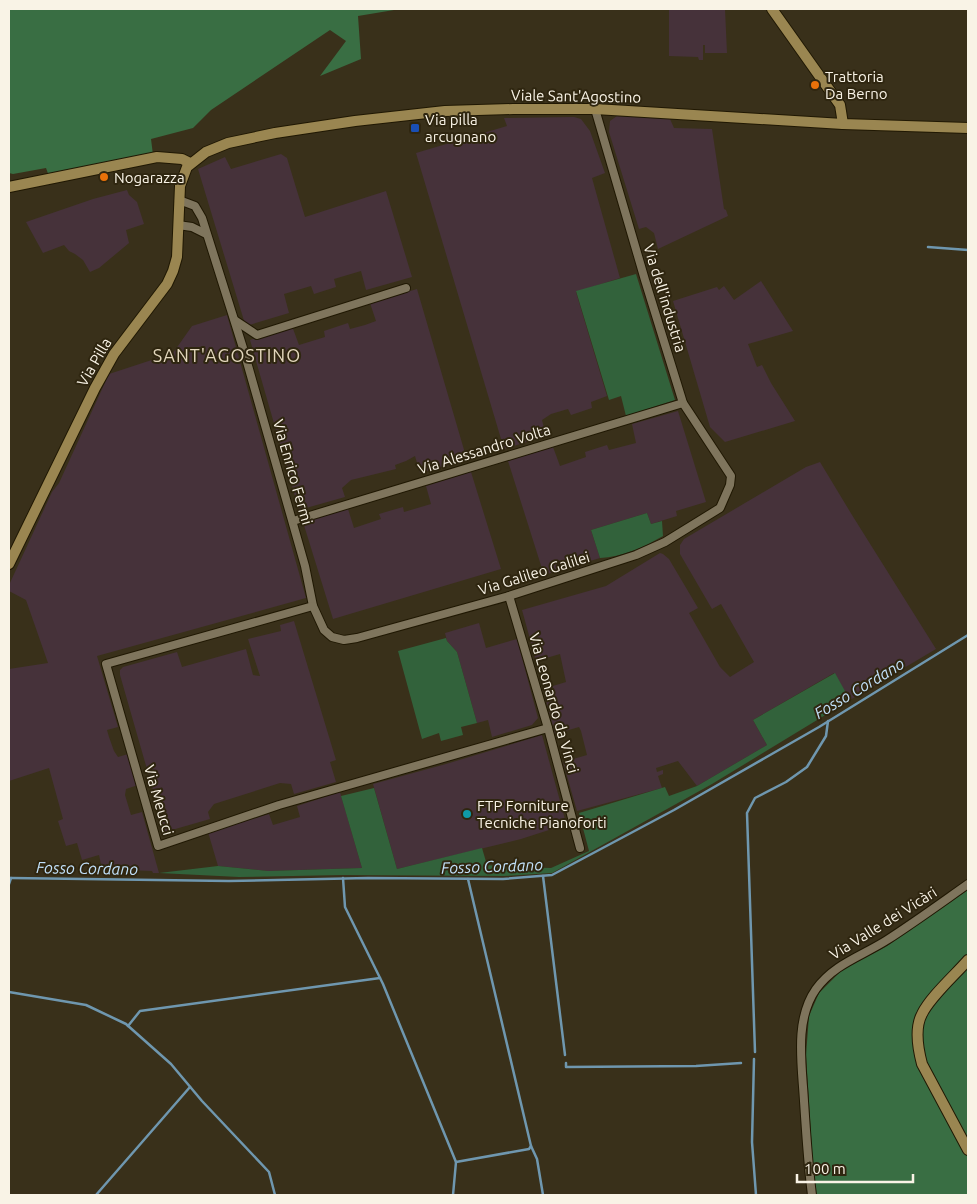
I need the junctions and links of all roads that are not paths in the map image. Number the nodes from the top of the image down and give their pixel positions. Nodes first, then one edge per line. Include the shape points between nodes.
1 (772, 9) edge
2 (595, 109) junction
3 (844, 124) junction
4 (968, 128) edge
5 (157, 157) junction
6 (190, 163) junction
7 (184, 172) junction
8 (9, 187) edge
9 (178, 200) junction
10 (198, 209) junction
11 (178, 212) junction
12 (178, 225) junction
13 (206, 234) junction
14 (406, 288) dead end
15 (236, 321) junction
16 (683, 403) junction
17 (730, 485) joint
18 (293, 521) junction
19 (9, 564) edge
20 (508, 596) junction
21 (313, 606) junction
22 (324, 630) joint
23 (548, 728) junction
24 (580, 848) dead end
25 (968, 884) edge
26 (968, 960) edge
27 (968, 1150) edge
28 (812, 1195) edge

1 - 3 main road via 840,105
2 - 3 main road, Viale Sant'Agostino
2 - 6 main road, Viale Sant'Agostino via 467,110 355,122 228,143
2 - 16 street, Via dell'industria
3 - 4 main road, Viale Sant'Agostino
5 - 6 main road via 182,159
5 - 7 main road
5 - 8 main road
6 - 7 main road, Viale Sant'Agostino
7 - 9 main road, Via Pilla
9 - 10 street
9 - 11 main road, Via Pilla
10 - 11 street
10 - 13 street, Via Enrico Fermi
11 - 12 main road, Via Pilla
12 - 13 street
12 - 19 main road, Via Pilla via 177,257 170,277 114,354
13 - 15 street, Via Enrico Fermi
14 - 15 street via 257,335
15 - 18 street, Via Enrico Fermi
16 - 17 street, Via dell'industria via 731,476
16 - 18 street, Via Alessandro Volta
17 - 20 street, Via Galileo Galilei via 720,508 665,542 599,568
18 - 21 street, Via Enrico Fermi
20 - 22 street, Via Galileo Galilei via 357,638 344,640 332,637
20 - 23 street, Via Leonardo da Vinci
21 - 22 street, Via Enrico Fermi
21 - 23 street, Via Meucci via 106,664 158,846 279,804
23 - 24 street, Via Leonardo da Vinci
25 - 28 street, Via Valle dei Vicàri via 884,942 839,966 813,995 804,1015 801,1055
26 - 27 main road via 922,1014 918,1036 922,1064

